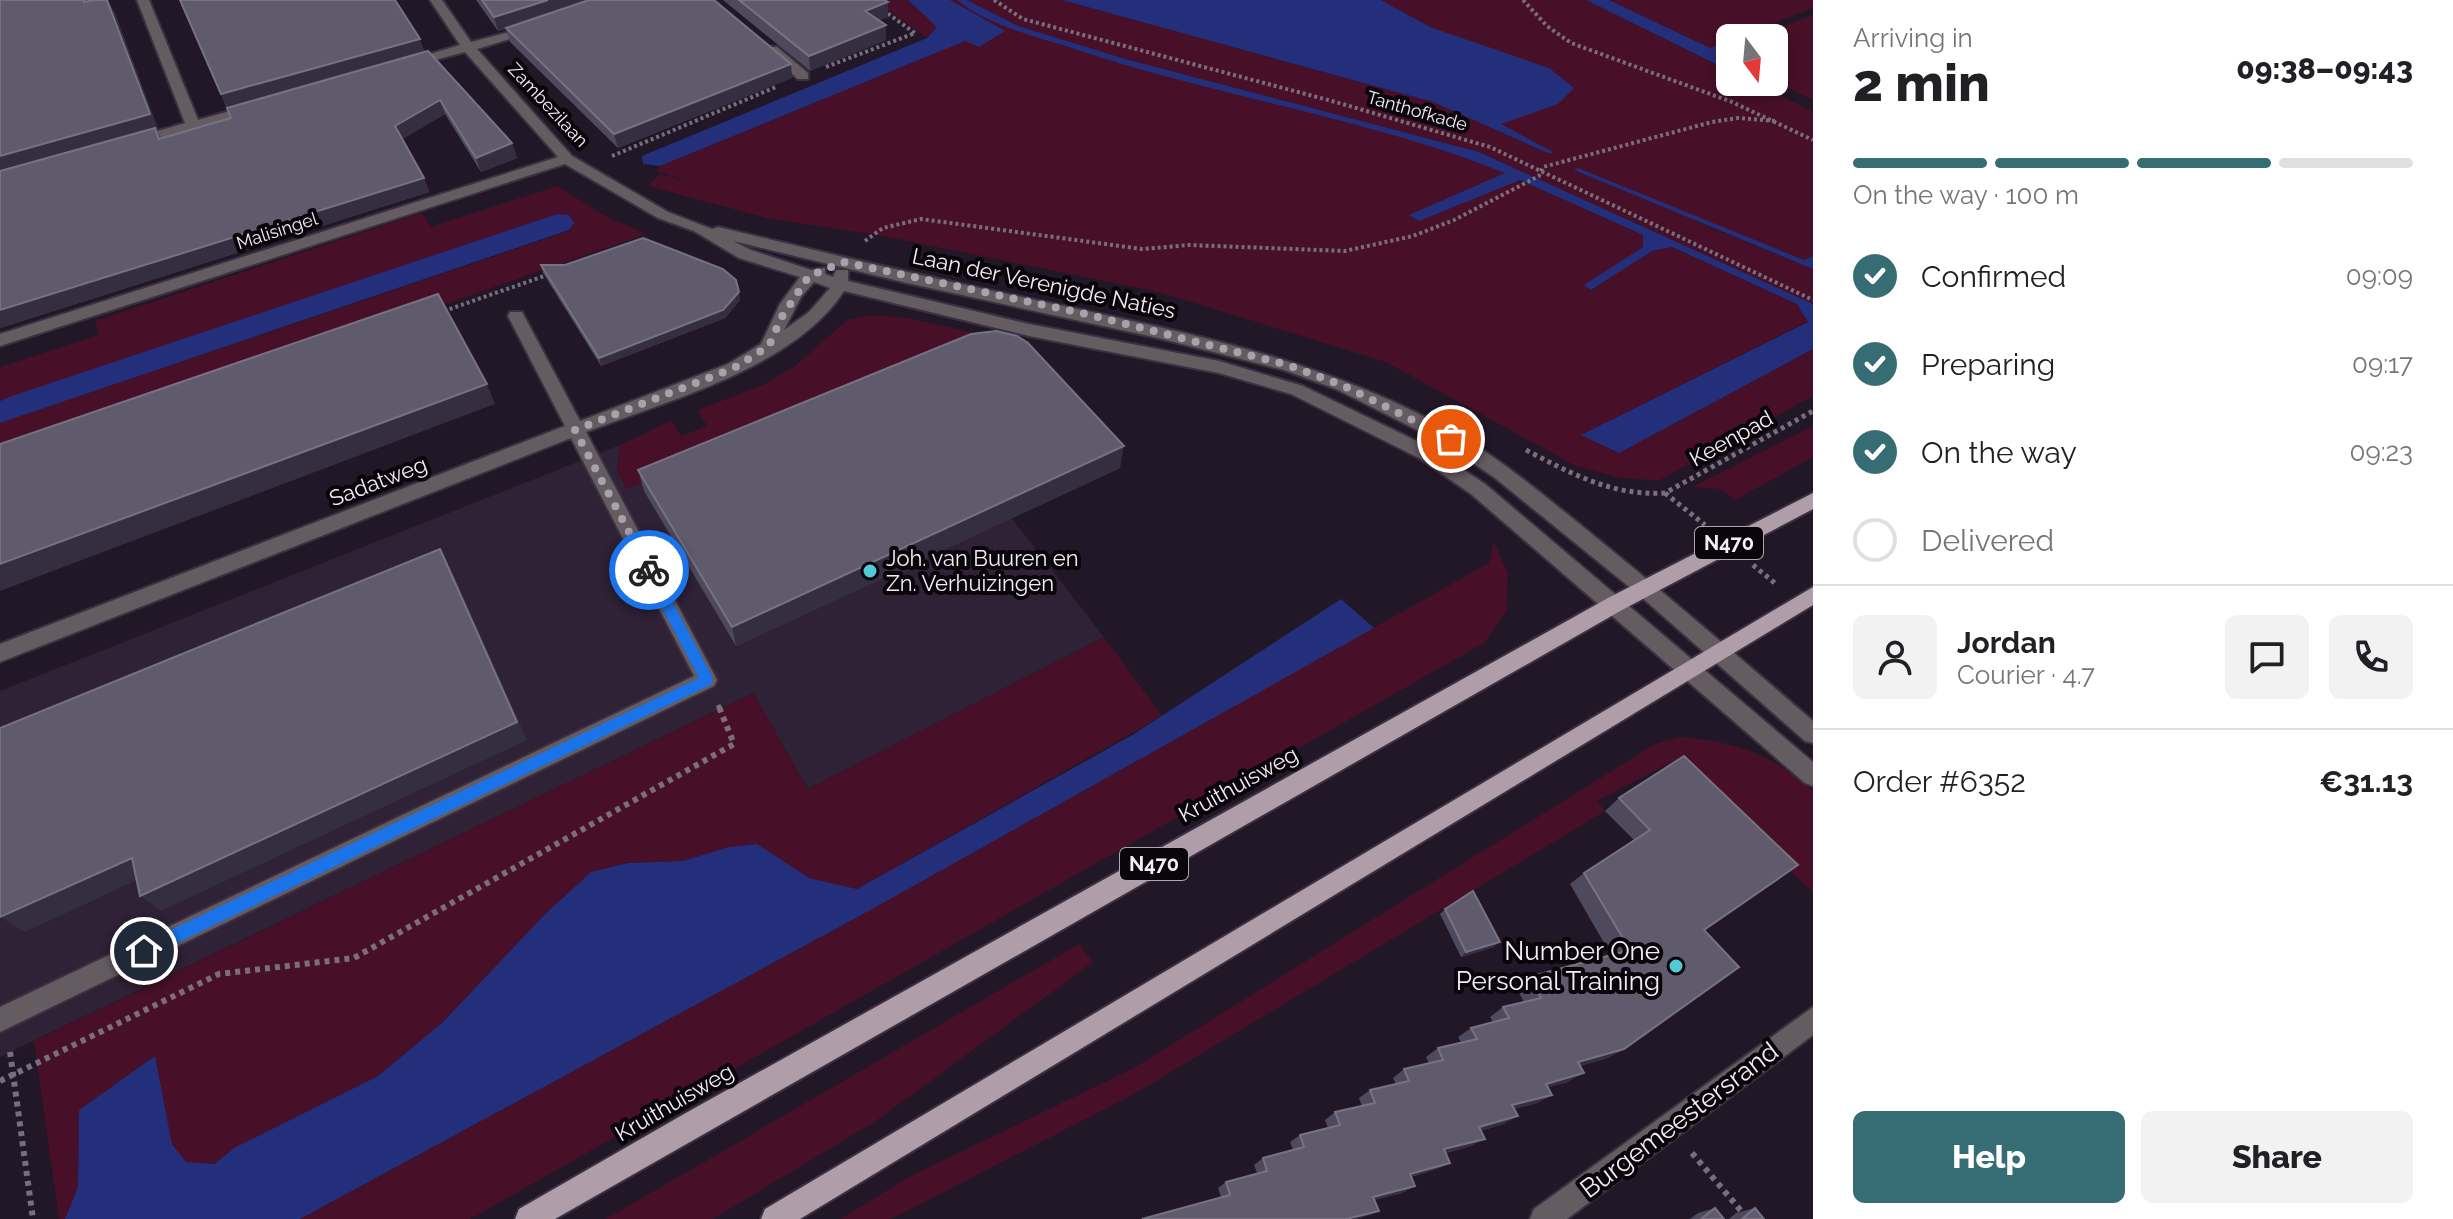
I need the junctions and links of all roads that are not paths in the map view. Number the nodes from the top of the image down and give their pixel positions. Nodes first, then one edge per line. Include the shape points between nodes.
1 (143, 0) edge
2 (436, 0) edge
3 (543, 24) edge
4 (757, 38) edge
5 (469, 48) junction
6 (399, 67) edge
7 (803, 76) road end
8 (269, 104) edge
9 (193, 125) junction
10 (117, 148) edge
11 (574, 164) junction
12 (699, 228) junction
13 (843, 262) junction
14 (809, 276) junction
15 (841, 285) junction
16 (516, 316) dead end
17 (0, 340) edge
18 (769, 346) junction
19 (575, 430) junction
20 (1813, 500) edge
21 (1645, 588) junction
22 (1813, 595) edge
23 (1615, 604) junction
24 (1719, 651) junction
25 (0, 653) edge
26 (1691, 669) junction
27 (1813, 734) edge
28 (1813, 776) edge
29 (2, 1019) edge
30 (1813, 1019) edge
31 (529, 1219) edge
32 (775, 1219) edge
33 (1544, 1219) edge

1 - 9 street
2 - 5 street, Zambezilaan
3 - 5 street
4 - 7 street
5 - 6 street
5 - 11 street, Zambezilaan
8 - 9 street
9 - 10 street
11 - 12 street, Zambezilaan via 663,215
11 - 17 street, Malisingel
12 - 13 street, Zambezilaan
12 - 14 street, Zambezilaan via 745,254
13 - 14 street
13 - 15 street
13 - 21 street, Laan der Verenigde Naties via 1158,332 1288,365 1342,385 1451,439
14 - 15 street, Laan der Verenigde Naties
14 - 18 street
15 - 18 street, Sadatweg via 805,327
15 - 23 street, Laan der Verenigde Naties via 1029,330 1219,367 1297,390 1425,453 1478,489
16 - 19 street
18 - 19 street, Sadatweg via 734,368
19 - 25 street, Sadatweg
19 - 29 street via 707,680
20 - 21 main road, Kruithuisweg / N470
21 - 23 main road, Kruithuisweg / N470
21 - 24 street, Laan der Verenigde Naties
22 - 24 main road
23 - 26 street, Laan der Verenigde Naties
23 - 31 main road, Kruithuisweg / N470
24 - 26 main road
24 - 27 street, Laan der Verenigde Naties
26 - 28 street, Laan der Verenigde Naties
26 - 32 main road
30 - 33 street, Burgemeestersrand

